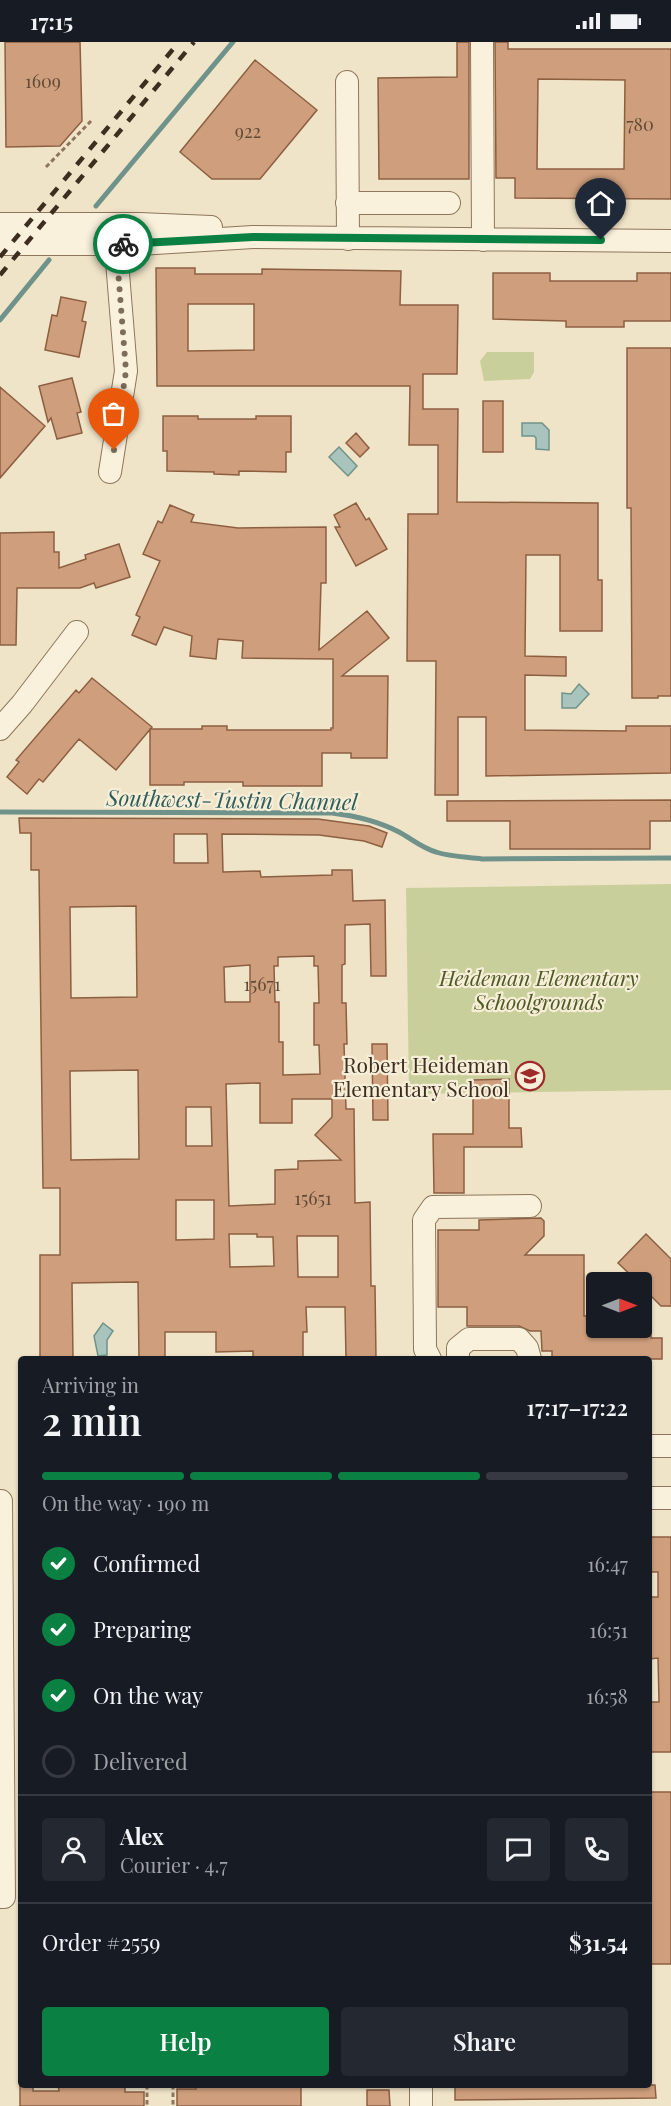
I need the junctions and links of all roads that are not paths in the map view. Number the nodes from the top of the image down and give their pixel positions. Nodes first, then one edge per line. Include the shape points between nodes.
1 (482, 42) edge
2 (346, 82) dead end
3 (347, 203) junction
4 (449, 203) dead end
5 (0, 224) edge
6 (226, 227) junction
7 (253, 237) junction
8 (348, 239) junction
9 (483, 240) junction
10 (671, 241) edge
11 (0, 244) edge
12 (116, 244) junction
13 (110, 472) dead end
14 (77, 632) dead end
15 (0, 729) edge
16 (530, 1206) dead end
17 (429, 1356) edge
18 (458, 1356) edge
19 (529, 1356) edge
20 (652, 1446) edge
21 (671, 1446) edge
22 (652, 1498) edge
23 (671, 1498) edge
24 (7, 1501) edge
25 (0, 1897) edge
26 (421, 2088) edge
27 (421, 2106) edge

1 - 9 street
2 - 3 street
3 - 4 street
3 - 8 street
5 - 6 street
6 - 7 street
6 - 12 street via 180,235 122,234 115,237
7 - 8 street
7 - 12 street
8 - 9 street
9 - 10 street
11 - 12 street
12 - 13 street via 126,371
14 - 15 street
16 - 17 street via 433,1207 424,1220 425,1348
18 - 19 street via 458,1348 469,1339 519,1339
20 - 21 street
22 - 23 street
24 - 25 street via 4,1897
26 - 27 street

